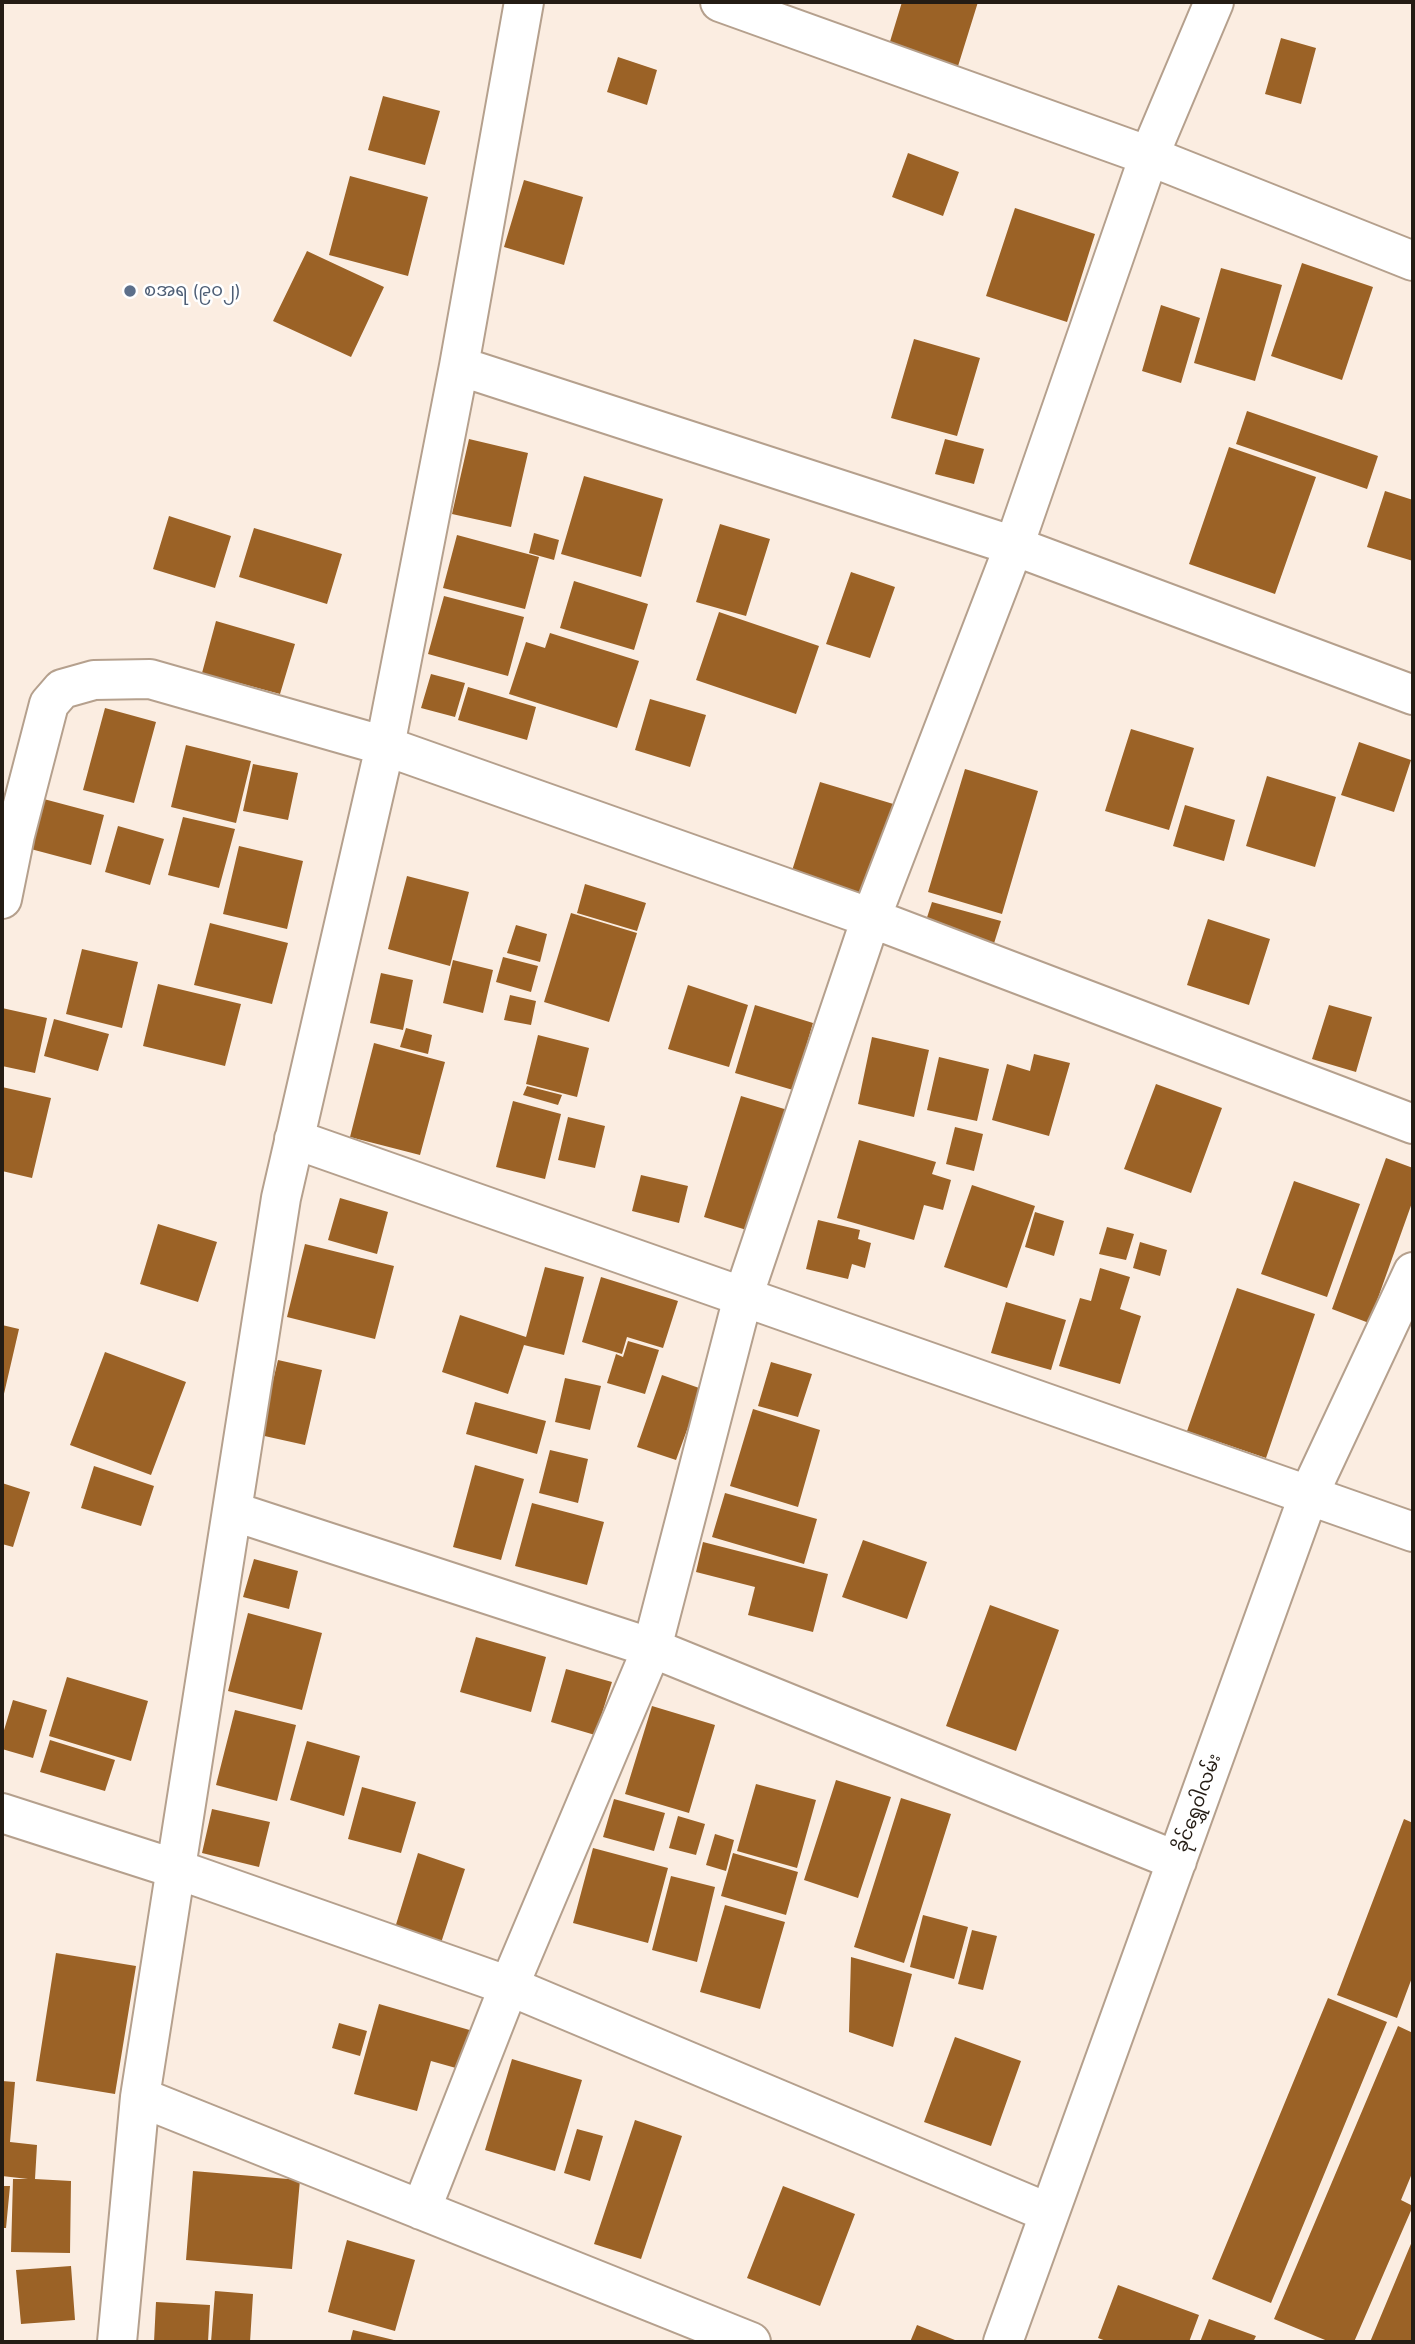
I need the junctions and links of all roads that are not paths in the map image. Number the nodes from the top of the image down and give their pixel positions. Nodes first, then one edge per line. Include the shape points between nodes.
1 (524, 2) edge
2 (719, 2) edge
3 (1214, 2) edge
4 (1149, 156) junction
5 (1413, 261) edge
6 (459, 366) junction
7 (1014, 546) junction
8 (1413, 695) edge
9 (385, 746) junction
10 (2, 899) edge
11 (871, 918) junction
12 (1413, 1124) edge
13 (295, 1139) junction
14 (1413, 1272) edge
15 (743, 1297) junction
16 (1310, 1494) junction
17 (232, 1511) junction
18 (1413, 1532) edge
19 (652, 1648) junction
20 (2, 1812) edge
21 (1177, 1861) junction
22 (176, 1869) junction
23 (509, 1986) junction
24 (141, 2097) junction
25 (421, 2210) junction
26 (1049, 2213) junction
27 (713, 2335) edge
28 (117, 2342) edge
29 (751, 2342) edge
30 (1003, 2342) edge

1 - 6 street
2 - 4 street
3 - 4 street
4 - 5 street
4 - 7 street
6 - 7 street
6 - 9 street
7 - 8 street
7 - 11 street
9 - 10 street via 150,679 94,680 62,689 49,704
9 - 11 street
9 - 13 street
11 - 12 street
11 - 15 street
13 - 15 street
13 - 17 street via 281,1198
14 - 16 street, ခိုင်ရွှေဝါလမ်း
15 - 16 street
15 - 19 street
16 - 18 street
16 - 21 street, ခိုင်ရွှေဝါလမ်း
17 - 19 street
17 - 22 street
19 - 21 street
19 - 23 street
20 - 22 street
21 - 26 street, ခိုင်ရွှေဝါလမ်း
22 - 23 street
22 - 24 street
23 - 25 street
23 - 26 street
24 - 25 street
24 - 28 street
25 - 27 street
26 - 30 street, ခိုင်ရွှေဝါလမ်း
27 - 29 street

